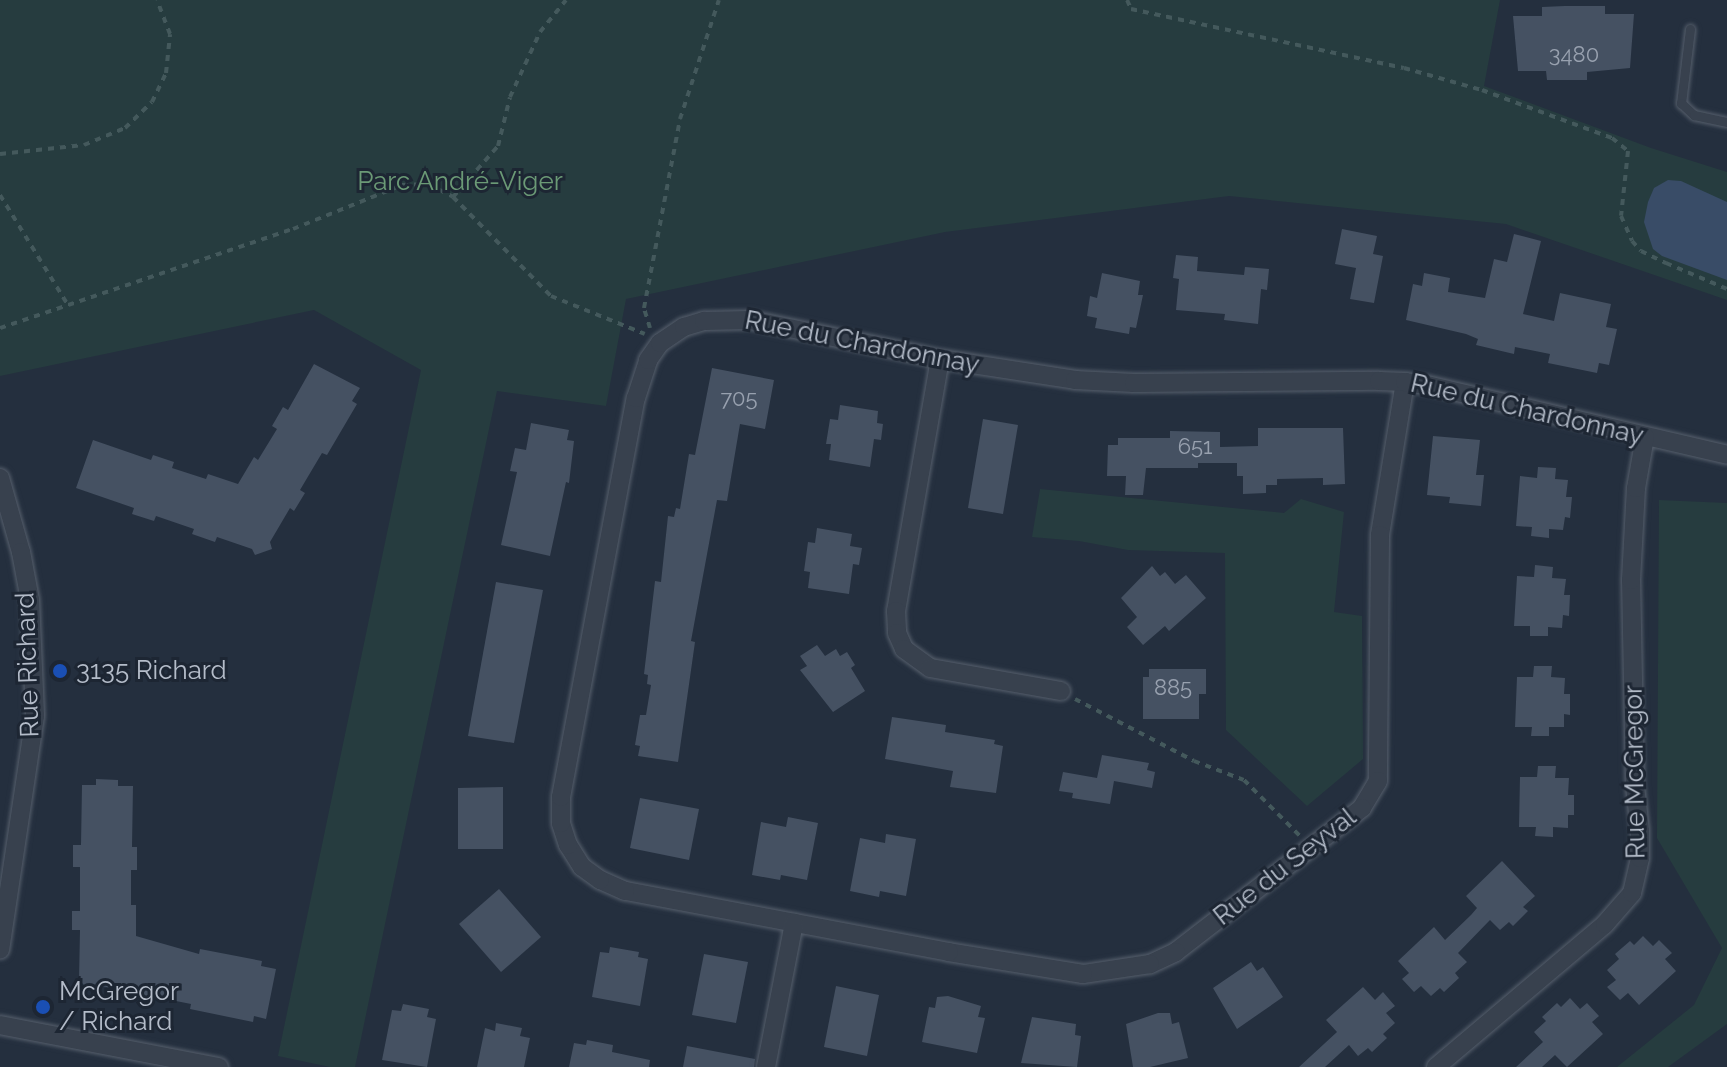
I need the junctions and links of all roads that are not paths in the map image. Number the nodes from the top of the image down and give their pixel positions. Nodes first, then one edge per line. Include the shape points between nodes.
1 (1690, 29) dead end
2 (1727, 122) edge
3 (940, 359) junction
4 (1405, 382) junction
5 (1645, 437) junction
6 (1727, 455) edge
7 (0, 478) edge
8 (1061, 691) road end
9 (794, 923) junction
10 (0, 949) edge
11 (0, 1025) edge
12 (219, 1067) edge
13 (766, 1067) edge
14 (1436, 1067) edge

1 - 2 lane via 1681,103 1694,115
3 - 4 street, Rue du Chardonnay via 1106,382
3 - 8 street via 896,611 897,633 904,649 930,668
3 - 9 street, Rue du Chardonnay via 724,318 684,327 660,343 648,360 636,398 565,771 561,823 582,867 613,886
4 - 5 street, Rue du Chardonnay
4 - 9 street, Rue du Seyval via 1380,535 1378,781 1362,808 1176,952 1115,972 1083,974
5 - 6 street, Rue du Chardonnay
5 - 14 street, Rue McGregor via 1631,567 1640,831 1632,893 1605,924
7 - 10 street, Rue Richard via 30,600 35,716
9 - 13 street
11 - 12 street

